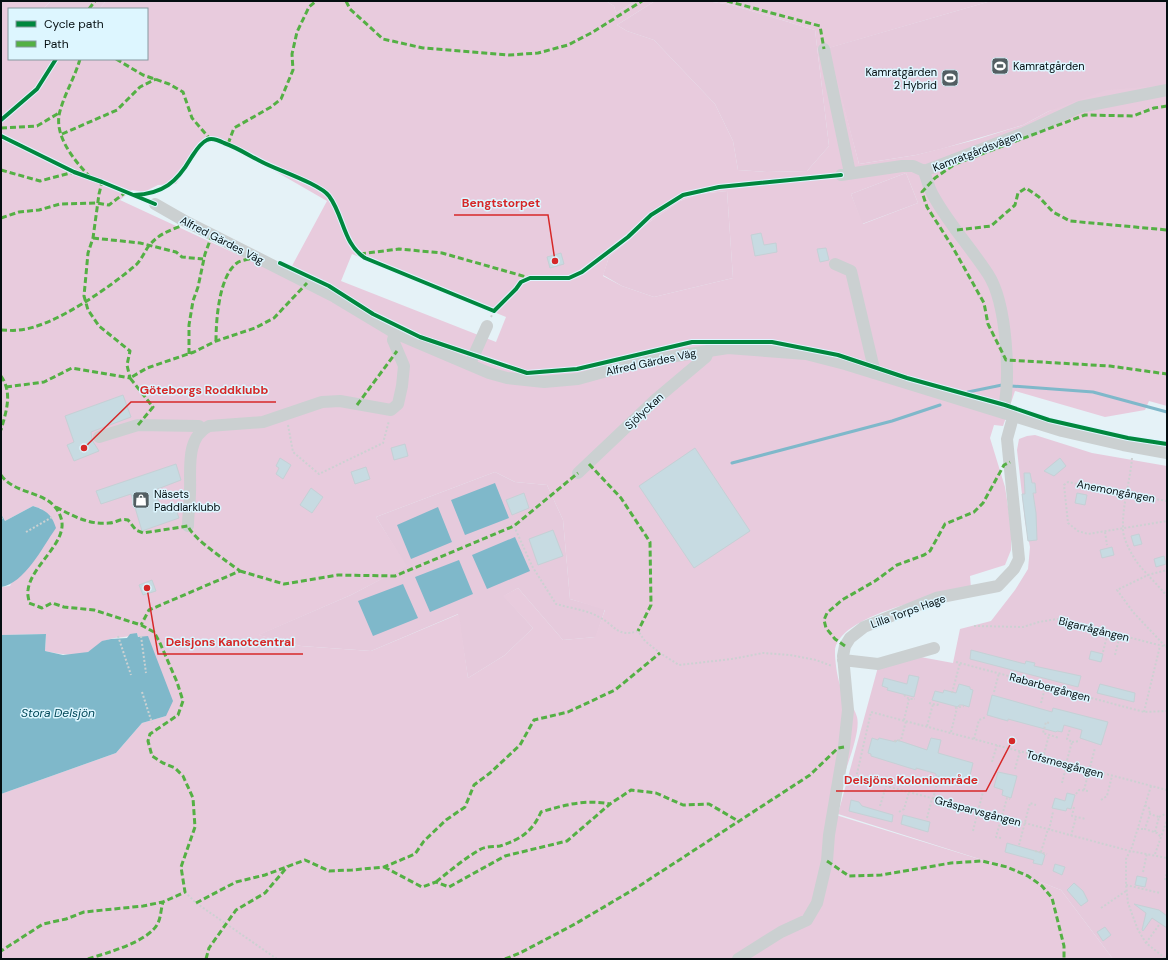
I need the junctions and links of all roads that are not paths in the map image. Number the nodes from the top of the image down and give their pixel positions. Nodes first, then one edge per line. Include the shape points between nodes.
1 (824, 49) dead end
2 (1167, 90) edge
3 (924, 172) junction
4 (156, 204) dead end
5 (835, 264) dead end
6 (487, 326) dead end
7 (395, 333) junction
8 (709, 350) junction
9 (470, 364) junction
10 (875, 373) junction
11 (1008, 415) junction
12 (202, 429) junction
13 (99, 437) dead end
14 (1167, 453) edge
15 (578, 473) dead end
16 (188, 526) dead end
17 (934, 648) dead end
18 (843, 665) junction
19 (738, 959) edge

1 - 3 street via 846,174 902,166 913,166
2 - 3 street, Kamratgårdsvägen via 1080,107 1024,133
3 - 11 street, Kamratgårdsvägen via 933,196 996,287 1002,307
4 - 7 street, Alfred Gärdes Väg via 335,297
5 - 10 street via 851,271
6 - 9 street
7 - 9 street, Alfred Gärdes Väg
7 - 12 street via 393,340 404,366 398,404 391,410 340,402 322,402 263,422 208,426
8 - 9 street, Alfred Gärdes Väg via 643,361 578,379 544,382 507,378 488,373
8 - 10 street, Alfred Gärdes Väg via 744,348 806,354
8 - 15 street, Sjölyckan via 706,357 655,400
10 - 11 street, Alfred Gärdes Väg
11 - 14 street, Alfred Gärdes Väg via 1092,439
11 - 18 street, Lilla Torps Hage via 1007,439 1019,558 1014,569 998,586 936,598 864,627 854,633 845,646
12 - 13 street via 199,426 138,425
12 - 16 street via 193,446 190,463
17 - 18 street via 878,664
18 - 19 street, Lilla Torps Hage via 848,710 844,748 829,834 827,861 817,903 807,920

